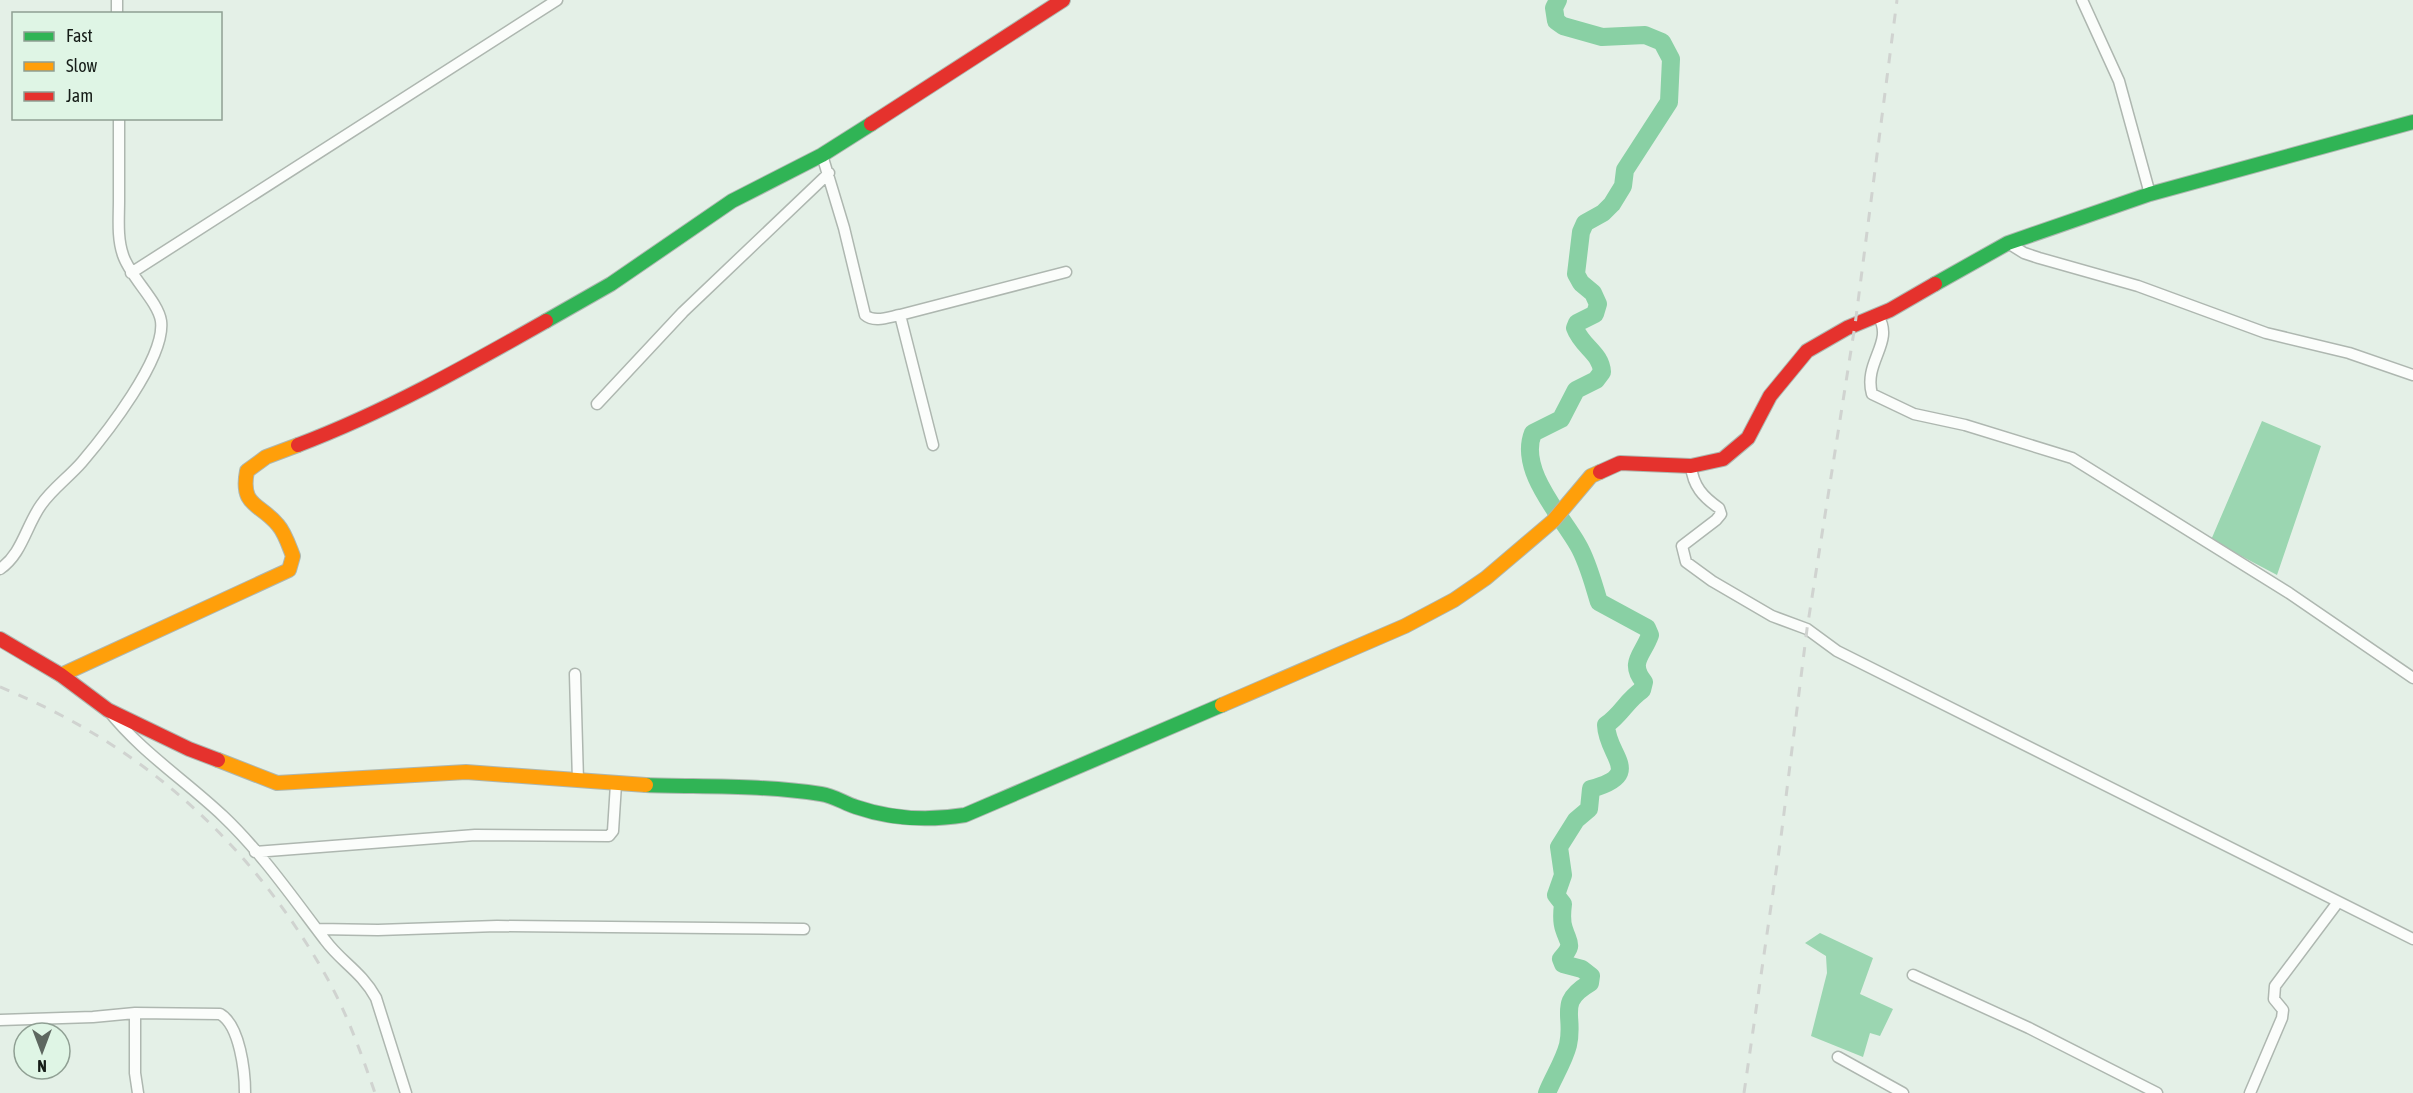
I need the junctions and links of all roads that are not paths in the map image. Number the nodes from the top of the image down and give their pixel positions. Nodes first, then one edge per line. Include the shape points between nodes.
1 (557, 0) edge
2 (1064, 0) edge
3 (2082, 0) edge
4 (118, 120) edge
5 (2413, 122) edge
6 (822, 155) junction
7 (829, 173) junction
8 (2150, 194) junction
9 (2008, 243) junction
10 (1066, 272) dead end
11 (131, 273) junction
12 (900, 315) junction
13 (1878, 316) junction
14 (2413, 375) edge
15 (597, 404) dead end
16 (933, 445) dead end
17 (1691, 466) junction
18 (0, 569) edge
19 (0, 639) edge
20 (575, 674) dead end
21 (60, 675) junction
22 (2413, 678) edge
23 (108, 710) junction
24 (578, 781) junction
25 (616, 784) junction
26 (255, 852) junction
27 (2338, 902) junction
28 (317, 929) junction
29 (804, 929) dead end
30 (2413, 939) edge
31 (1913, 975) dead end
32 (135, 1013) junction
33 (0, 1020) edge
34 (1838, 1057) dead end
35 (138, 1093) edge
36 (245, 1093) edge
37 (406, 1093) edge
38 (1903, 1093) edge
39 (2157, 1093) edge
40 (2250, 1093) edge

1 - 11 street
2 - 6 street
3 - 8 street via 2119,81
4 - 11 street via 119,234 122,254
5 - 8 street
6 - 7 street
6 - 21 street via 732,201 610,284 437,383 353,424 266,457 247,471 244,487 249,499 279,526 293,556 289,570
7 - 12 street via 865,315 873,320
7 - 15 street via 683,312
8 - 9 street
9 - 13 street
9 - 14 street via 2039,258 2138,286 2266,333 2349,353
10 - 12 street
11 - 18 street via 161,320 154,354 123,409 43,502 17,552
12 - 16 street
13 - 17 street via 1846,328 1807,351 1770,396 1748,438 1736,450 1723,459
13 - 22 street via 1884,324 1884,334 1869,378 1872,394 1914,414 1965,425 2072,458 2289,593
17 - 25 street via 1620,463 1591,476 1557,516 1486,578 1454,600 1405,626 965,815 921,820 798,792
17 - 27 street via 1696,486 1721,514 1682,546 1686,562 1712,581 1772,616 1807,629 1847,656
19 - 21 street
20 - 24 street
21 - 23 street
23 - 24 street via 277,783 466,772
23 - 26 street via 126,734 225,818
24 - 25 street
25 - 26 street via 613,831 609,836 475,835
26 - 28 street
27 - 30 street
27 - 40 street via 2275,986 2274,999 2283,1010 2282,1018
28 - 29 street
28 - 37 street via 376,998
31 - 39 street via 2030,1028
32 - 33 street
32 - 35 street
32 - 36 street via 226,1017 233,1025 239,1047
34 - 38 street

